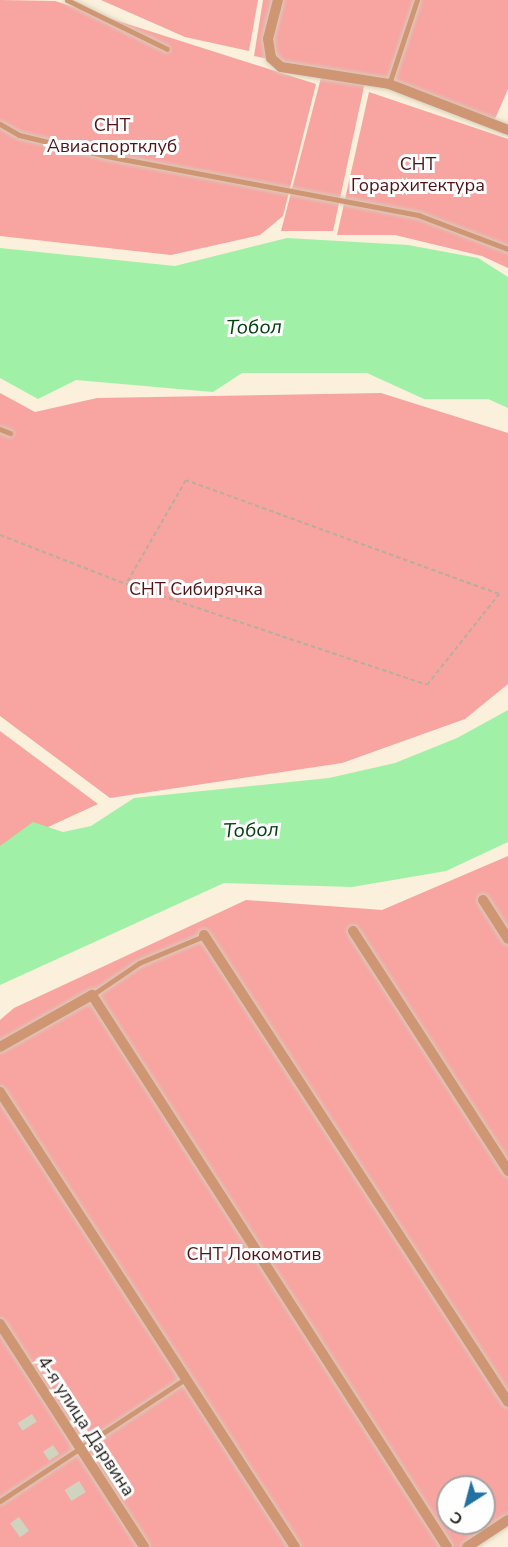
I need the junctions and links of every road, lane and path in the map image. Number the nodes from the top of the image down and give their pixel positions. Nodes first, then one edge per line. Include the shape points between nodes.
1 (68, 0) edge
2 (278, 0) edge
3 (417, 0) edge
4 (166, 49) dead end
5 (389, 84) junction
6 (0, 124) edge
7 (507, 127) edge
8 (508, 249) edge
9 (0, 429) edge
10 (10, 433) dead end
11 (0, 535) edge
12 (126, 584) junction
13 (483, 900) dead end
14 (353, 931) dead end
15 (204, 935) joint
16 (508, 939) edge
17 (92, 995) junction
18 (0, 1047) edge
19 (0, 1092) edge
20 (508, 1171) edge
21 (0, 1324) edge
22 (185, 1379) junction
23 (508, 1402) edge
24 (81, 1447) junction
25 (0, 1501) edge
26 (508, 1520) edge
27 (144, 1547) edge
28 (295, 1547) edge
29 (447, 1547) edge
30 (467, 1547) edge

1 - 4 lane
2 - 5 street via 268,39 270,58 281,67
3 - 5 lane
5 - 7 street
6 - 8 lane via 19,135 106,156 418,215
9 - 10 lane
11 - 12 path
12 - 12 path via 427,686 499,594 186,480
13 - 16 street
14 - 20 street
15 - 17 lane via 139,963
15 - 23 street
17 - 18 street
17 - 29 street
19 - 22 street
21 - 24 street, 4-я улица Дарвина
22 - 24 lane
22 - 28 street
24 - 25 lane
24 - 27 street, 4-я улица Дарвина
26 - 30 street

